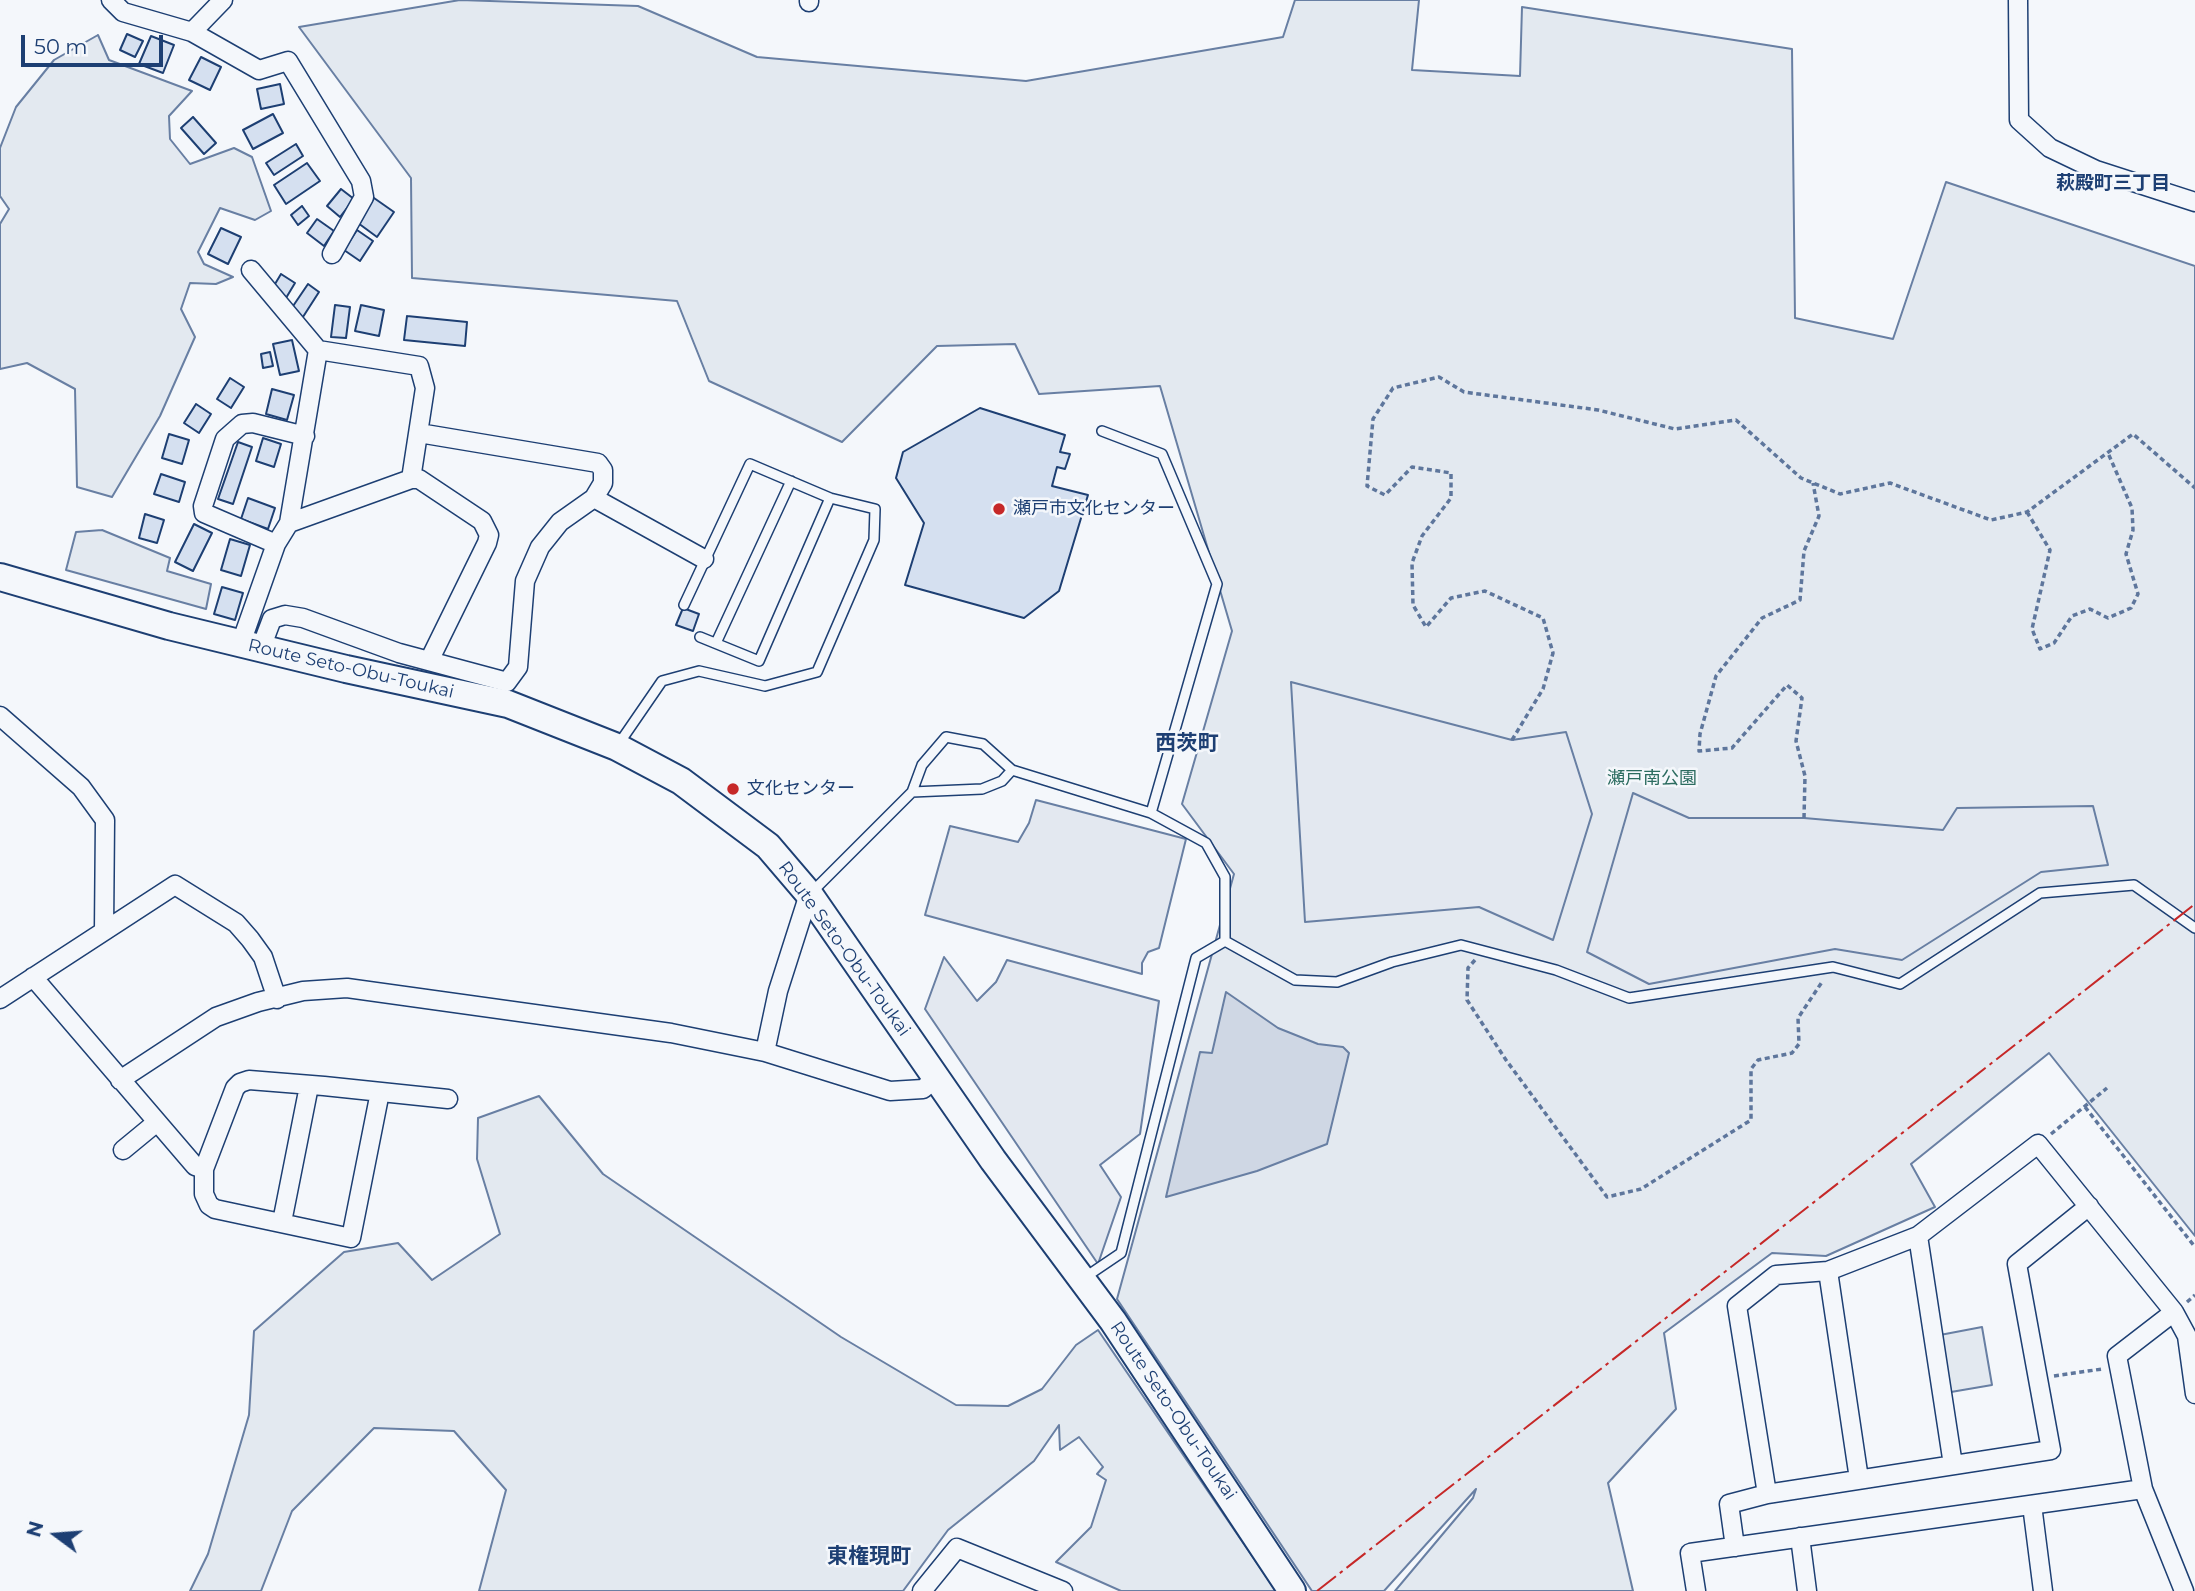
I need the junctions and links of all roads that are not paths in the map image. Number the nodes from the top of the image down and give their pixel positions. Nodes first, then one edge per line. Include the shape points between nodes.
1 (111, 0) edge
2 (223, 0) edge
3 (2018, 0) edge
4 (192, 32) junction
5 (2195, 202) edge
6 (332, 254) dead end
7 (251, 270) dead end
8 (318, 350) junction
9 (1102, 431) dead end
10 (419, 433) junction
11 (305, 436) junction
12 (411, 479) junction
13 (791, 481) junction
14 (594, 498) junction
15 (830, 498) junction
16 (289, 523) junction
17 (276, 544) junction
18 (704, 559) junction
19 (0, 577) edge
20 (684, 605) dead end
21 (700, 637) dead end
22 (716, 643) junction
23 (251, 646) junction
24 (429, 661) junction
25 (0, 716) edge
26 (617, 747) junction
27 (1012, 771) junction
28 (912, 792) junction
29 (1151, 813) junction
30 (809, 894) junction
31 (2195, 928) edge
32 (104, 930) junction
33 (1225, 941) junction
34 (33, 978) junction
35 (0, 999) edge
36 (277, 999) junction
37 (765, 1052) junction
38 (936, 1078) junction
39 (120, 1080) junction
40 (309, 1086) junction
41 (380, 1092) junction
42 (448, 1100) dead end
43 (158, 1122) junction
44 (122, 1150) dead end
45 (204, 1169) junction
46 (2089, 1206) junction
47 (282, 1222) junction
48 (1918, 1236) junction
49 (1828, 1271) junction
50 (1082, 1279) junction
51 (2174, 1312) junction
52 (2195, 1394) edge
53 (1953, 1465) junction
54 (1859, 1479) junction
55 (2143, 1489) junction
56 (1767, 1494) junction
57 (2032, 1505) junction
58 (1800, 1537) junction
59 (1735, 1546) junction
60 (922, 1591) edge
61 (1063, 1591) edge
62 (1292, 1591) edge
63 (1696, 1591) edge
64 (1807, 1591) edge
65 (2043, 1591) edge
66 (2184, 1591) edge

1 - 4 street via 122,12
2 - 4 street
3 - 5 street via 2019,120 2050,148 2096,170
4 - 6 street via 259,70 288,61 360,181 364,197
7 - 8 street
8 - 10 street via 419,366 425,387
8 - 11 street
9 - 29 lane via 1162,454 1217,584
10 - 12 street
10 - 14 street via 598,463 603,483
11 - 16 street
11 - 17 street via 253,423 242,425 225,439 203,506 204,513
12 - 16 street
12 - 24 street via 419,479 482,521 489,535
13 - 15 lane
13 - 18 lane via 750,464
13 - 22 lane
14 - 18 street
14 - 24 street via 560,522 540,547 525,581 518,667 507,682
15 - 22 lane via 759,661
15 - 26 lane via 875,509 874,540 817,672 765,686 699,671 662,681
16 - 17 street
17 - 23 street
18 - 20 lane
19 - 23 main road, Route Seto-Obu-Toukai
21 - 22 lane
23 - 24 street via 272,619 285,615
23 - 26 main road, Route Seto-Obu-Toukai via 508,704
25 - 32 street via 81,787 105,820
26 - 30 main road, Route Seto-Obu-Toukai via 681,781 768,846
27 - 28 lane via 982,789
27 - 28 lane via 983,744 946,737 922,765
27 - 29 lane
28 - 30 lane
29 - 33 lane via 1206,843 1225,877
30 - 37 street via 778,991
30 - 38 main road, Route Seto-Obu-Toukai
31 - 33 lane via 2134,885 2040,893 1900,984 1833,967 1629,998 1556,970 1461,945 1336,982 1295,980
32 - 34 street
32 - 36 street via 175,884 243,931 263,957
33 - 50 lane via 1196,958 1121,1253
34 - 35 street
34 - 39 street
36 - 37 street via 346,988 671,1033
36 - 39 street via 216,1017
37 - 38 street via 890,1091 923,1089
38 - 50 main road, Route Seto-Obu-Toukai
39 - 43 street
40 - 41 street
40 - 45 street via 240,1083
40 - 47 street
41 - 42 street
41 - 47 street via 351,1238
43 - 44 street
43 - 45 street via 195,1166
45 - 47 street via 209,1205
46 - 48 street via 2038,1144
46 - 51 street
46 - 53 street via 2017,1264 2051,1450
48 - 49 street
48 - 53 street
49 - 54 street
49 - 56 street via 1776,1275 1737,1306
50 - 62 main road, Route Seto-Obu-Toukai
51 - 52 street via 2187,1336
51 - 55 street via 2117,1356
53 - 54 street
54 - 56 street
55 - 57 street
55 - 66 street
56 - 59 street via 1729,1504
57 - 58 street
57 - 65 street
58 - 59 street
58 - 64 street
59 - 63 street via 1690,1553
60 - 61 street via 957,1548

